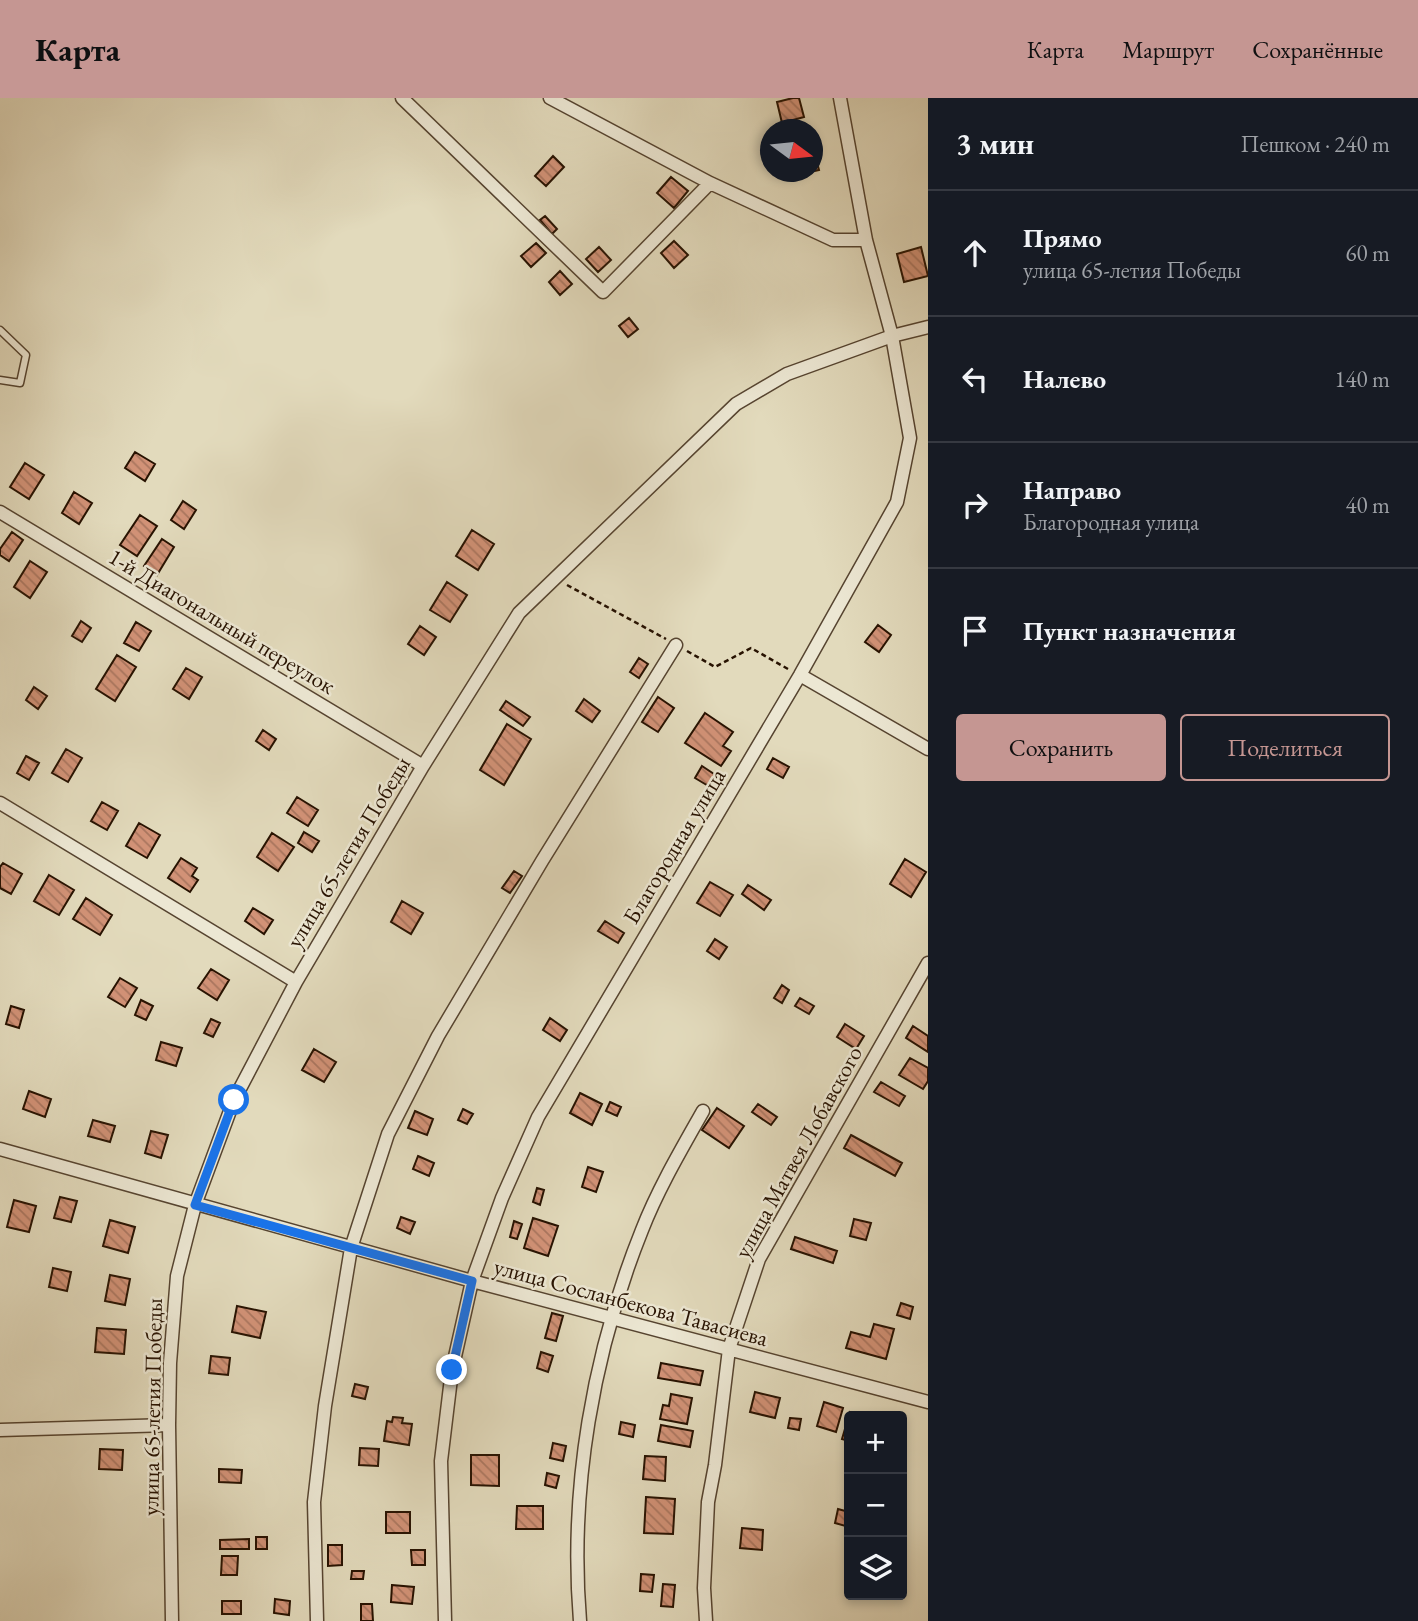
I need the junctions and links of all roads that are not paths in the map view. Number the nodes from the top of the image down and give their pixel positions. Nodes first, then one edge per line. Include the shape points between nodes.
1 (402, 98) edge
2 (550, 98) edge
3 (840, 98) edge
4 (710, 183) junction
5 (866, 240) junction
6 (928, 327) edge
7 (0, 330) edge
8 (892, 336) junction
9 (0, 380) edge
10 (0, 512) edge
11 (676, 645) dead end
12 (800, 676) junction
13 (928, 749) edge
14 (423, 766) junction
15 (0, 803) edge
16 (928, 963) edge
17 (925, 977) edge
18 (296, 982) junction
19 (703, 1111) dead end
20 (0, 1149) edge
21 (195, 1205) junction
22 (351, 1248) junction
23 (472, 1281) junction
24 (612, 1318) junction
25 (729, 1349) junction
26 (928, 1402) edge
27 (169, 1425) junction
28 (0, 1430) edge
29 (172, 1621) edge
30 (317, 1621) edge
31 (445, 1621) edge
32 (580, 1621) edge
33 (706, 1621) edge

1 - 4 street via 603,292
2 - 4 street
3 - 5 street, Благородная улица
4 - 5 street via 833,240
5 - 8 street, Благородная улица
6 - 8 street, улица 65-летия Победы
7 - 9 lane via 26,355 20,383
8 - 12 street, Благородная улица via 910,438 897,502
8 - 14 street, улица 65-летия Победы via 787,374 736,404 519,613
10 - 14 street, 1-й Диагональный переулок
11 - 22 street via 438,1036 388,1134
12 - 13 street
12 - 23 street, Благородная улица via 538,1117
14 - 18 street, улица 65-летия Победы
15 - 18 street
16 - 17 street, улица Матвея Лобавского
17 - 25 street, улица Матвея Лобавского via 759,1259
18 - 21 street, улица 65-летия Победы via 234,1100
19 - 24 street via 643,1227
20 - 21 street, улица Сосланбекова Тавасиева
21 - 22 street, улица Сосланбекова Тавасиева
21 - 27 street, улица 65-летия Победы via 177,1276
22 - 23 street, улица Сосланбекова Тавасиева
22 - 30 street via 314,1502
23 - 24 street, улица Сосланбекова Тавасиева
23 - 31 street, Благородная улица via 452,1370 441,1461
24 - 25 street, улица Сосланбекова Тавасиева
24 - 32 street via 580,1489
25 - 26 street, улица Сосланбекова Тавасиева
25 - 33 street, улица Матвея Лобавского via 708,1502
27 - 28 street
27 - 29 street, улица 65-летия Победы

